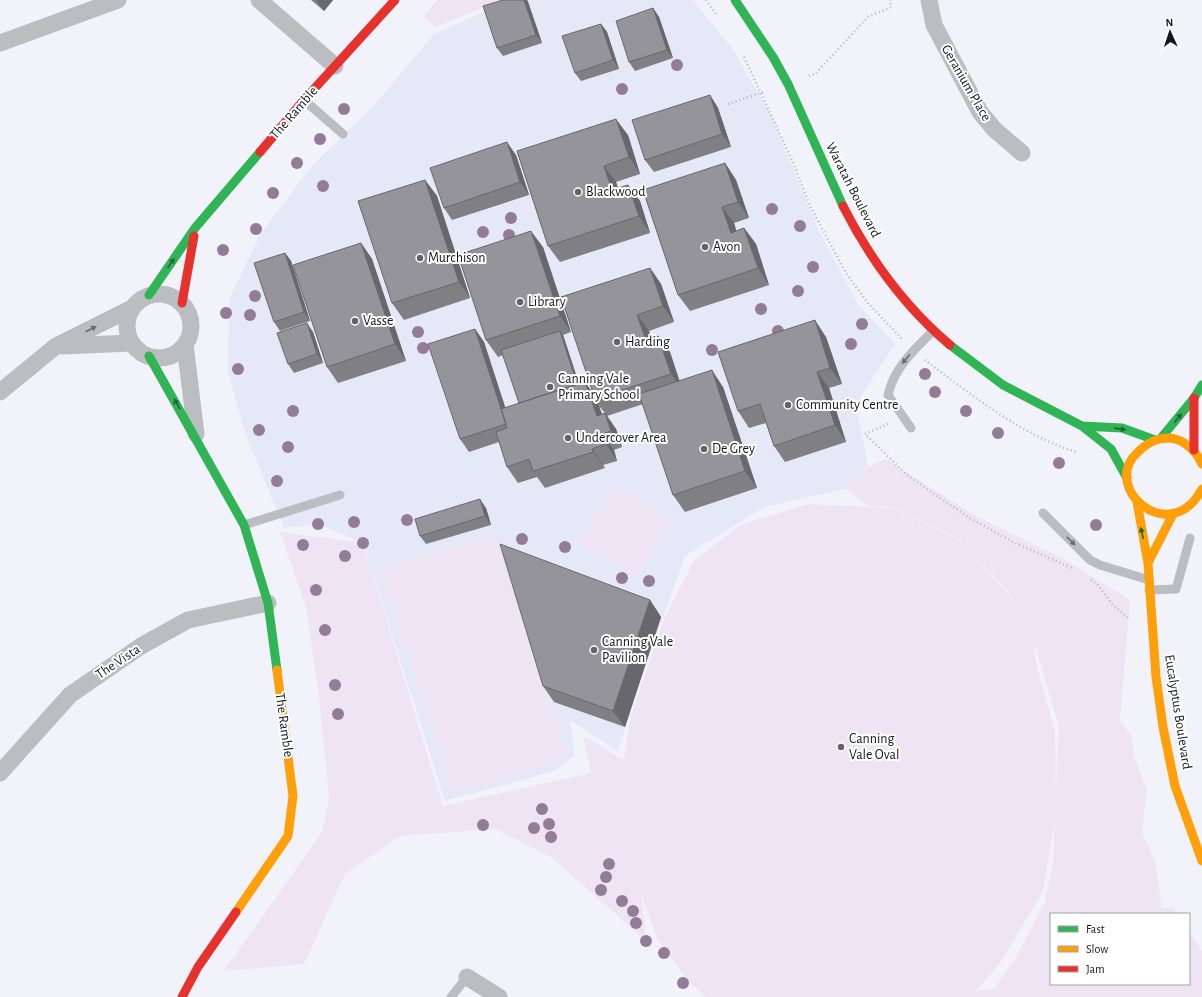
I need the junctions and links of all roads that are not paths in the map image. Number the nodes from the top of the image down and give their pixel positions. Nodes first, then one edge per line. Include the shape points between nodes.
1 (118, 0) edge
2 (259, 0) edge
3 (395, 0) edge
4 (735, 0) edge
5 (929, 0) edge
6 (0, 43) edge
7 (335, 66) junction
8 (304, 100) junction
9 (342, 134) dead end
10 (1022, 153) dead end
11 (195, 228) junction
12 (149, 295) junction
13 (182, 302) junction
14 (132, 308) junction
15 (933, 331) junction
16 (131, 343) junction
17 (185, 345) junction
18 (56, 346) junction
19 (149, 356) junction
20 (1202, 385) edge
21 (0, 392) edge
22 (1194, 398) junction
23 (1082, 426) junction
24 (911, 428) dead end
25 (196, 438) junction
26 (1158, 439) junction
27 (1194, 450) junction
28 (1202, 464) edge
29 (1127, 478) junction
30 (1202, 489) edge
31 (340, 495) dead end
32 (1137, 502) junction
33 (1043, 513) dead end
34 (1173, 514) junction
35 (244, 525) junction
36 (1190, 538) dead end
37 (1148, 563) junction
38 (1149, 580) junction
39 (1149, 590) junction
40 (268, 604) junction
41 (0, 773) edge
42 (1202, 861) edge
43 (467, 977) joint
44 (182, 997) edge
45 (451, 997) edge
46 (499, 997) edge

1 - 6 street
2 - 7 street
3 - 7 street, The Ramble
4 - 15 street, Waratah Boulevard via 774,57 836,193 860,238 883,273
5 - 10 street, Geranium Place via 934,25 980,112 994,129
7 - 8 street, The Ramble
8 - 9 lane
8 - 11 street, The Ramble
12 -> 11 street, The Ramble
11 - 13 street
12 - 13 street via 167,294
12 - 14 street via 139,300
13 - 17 street via 188,310 192,328
14 - 16 street via 126,326
18 -> 14 street
15 - 23 street, Waratah Boulevard via 966,359 1003,385
15 -> 24 lane via 895,373 888,395
16 - 18 street
16 - 19 street via 142,354
17 - 19 street via 169,357
17 - 25 street, The Ramble
18 - 21 street
25 -> 19 street, The Ramble
20 - 22 street
26 -> 22 street
22 - 27 street
23 -> 26 street, Waratah Boulevard via 1122,428
23 - 29 street, Waratah Boulevard via 1111,449
25 - 35 street, The Ramble
26 - 27 street via 1183,442
26 - 29 street via 1140,448 1131,458
27 - 28 street
29 - 32 street, Eucalyptus Boulevard via 1130,491
30 - 34 street via 1196,501 1185,510
31 - 35 lane
32 - 34 street via 1148,511 1160,515
37 -> 32 street, Eucalyptus Boulevard
33 -> 38 lane via 1090,560
34 - 37 street
35 - 40 street, The Ramble
36 - 39 lane via 1176,589
37 - 38 street, Eucalyptus Boulevard
38 - 39 street, Eucalyptus Boulevard
39 - 42 street, Eucalyptus Boulevard via 1163,727 1175,786
40 - 41 street, The Vista via 188,620 141,646 70,694
40 - 44 street, The Ramble via 293,796 288,836 198,967
43 - 45 lane
43 - 46 street

